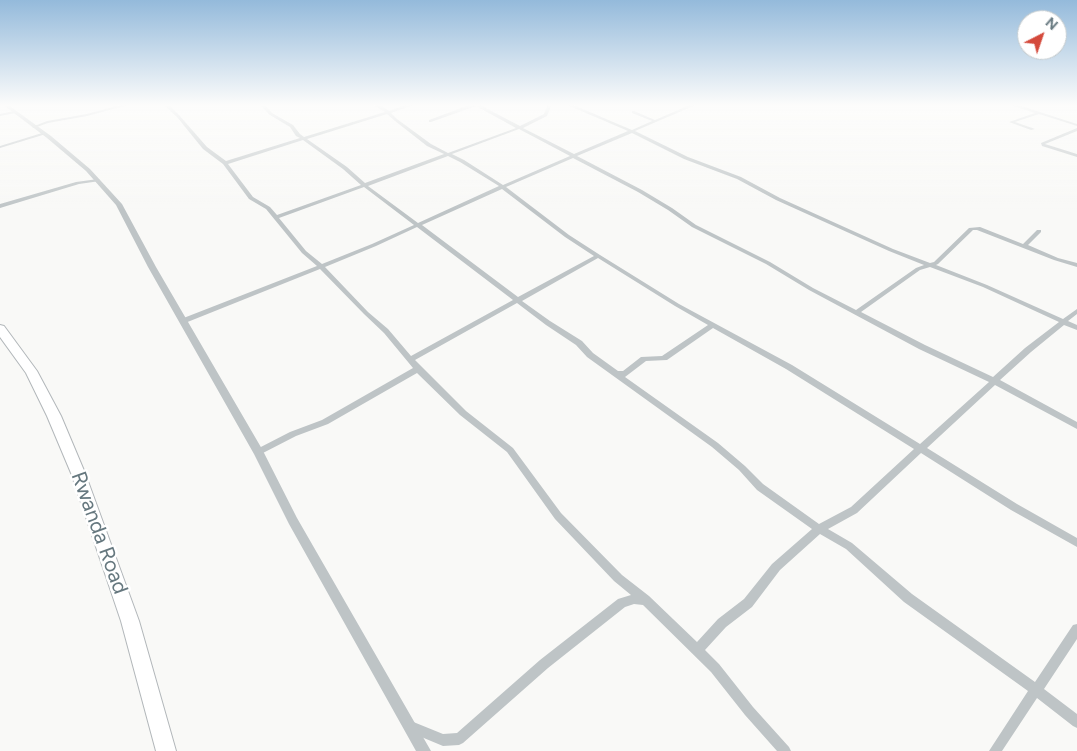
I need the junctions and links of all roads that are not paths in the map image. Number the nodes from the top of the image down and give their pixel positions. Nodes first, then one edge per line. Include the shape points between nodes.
1 (27, 139) edge
2 (50, 139) edge
3 (197, 139) edge
4 (300, 139) edge
5 (304, 139) edge
6 (421, 139) edge
7 (488, 139) edge
8 (539, 139) edge
9 (615, 139) edge
10 (647, 139) edge
11 (1053, 139) edge
12 (0, 147) edge
13 (448, 154) junction
14 (1077, 156) edge
15 (573, 157) junction
16 (225, 163) junction
17 (98, 180) junction
18 (364, 185) junction
19 (502, 187) junction
20 (0, 206) edge
21 (275, 218) junction
22 (419, 225) junction
23 (1039, 231) dead end
24 (1024, 246) junction
25 (598, 256) junction
26 (928, 265) junction
27 (1077, 265) edge
28 (321, 266) junction
29 (519, 300) junction
30 (1077, 311) edge
31 (858, 312) junction
32 (183, 321) junction
33 (1061, 321) junction
34 (713, 325) junction
35 (1077, 328) edge
36 (0, 329) edge
37 (410, 360) junction
38 (418, 369) junction
39 (614, 373) junction
40 (994, 381) junction
41 (1077, 426) edge
42 (921, 449) junction
43 (258, 452) junction
44 (819, 529) junction
45 (1077, 543) edge
46 (646, 600) junction
47 (1077, 629) edge
48 (697, 650) junction
49 (1036, 690) junction
50 (1077, 722) edge
51 (410, 726) junction
52 (166, 751) edge
53 (424, 751) edge
54 (785, 751) edge
55 (995, 751) edge

1 - 12 street
2 - 17 street
3 - 16 street
4 - 16 street
5 - 18 street
6 - 13 street
7 - 13 street
8 - 15 street
9 - 15 street
10 - 26 street
11 - 14 street via 1043,143
13 - 18 street
13 - 19 street
15 - 19 street
15 - 31 street via 661,203 694,226
16 - 21 street via 252,198 264,204
17 - 20 street
17 - 32 street via 118,204
18 - 21 street
18 - 22 street
19 - 22 street
19 - 25 street
21 - 28 street via 304,252
22 - 28 street
22 - 29 street
23 - 24 street
24 - 26 street via 974,228 936,263
24 - 27 street
25 - 29 street
25 - 34 street
26 - 31 street via 904,278
26 - 33 street via 985,286
28 - 32 street
28 - 37 street via 386,331
29 - 37 street
29 - 39 street
30 - 33 street
31 - 40 street
32 - 43 street
33 - 35 street
33 - 40 street
34 - 39 street via 664,358 644,359 625,374
34 - 42 street via 776,359
36 - 52 highway, Rwanda Road via 31,371 78,474 130,621
37 - 38 street
38 - 43 street via 325,422
38 - 46 street via 463,413 510,450 558,516 618,578
39 - 44 street via 715,445 760,487
40 - 41 street
40 - 42 street
42 - 44 street via 854,510
42 - 45 street via 1014,508
43 - 51 street via 293,521
44 - 48 street via 776,567 748,603 722,623
44 - 49 street via 848,546 908,598
46 - 48 street
46 - 51 street via 622,603 544,664 459,739 443,740
47 - 49 street
48 - 54 street
49 - 50 street
49 - 55 street
51 - 53 street

